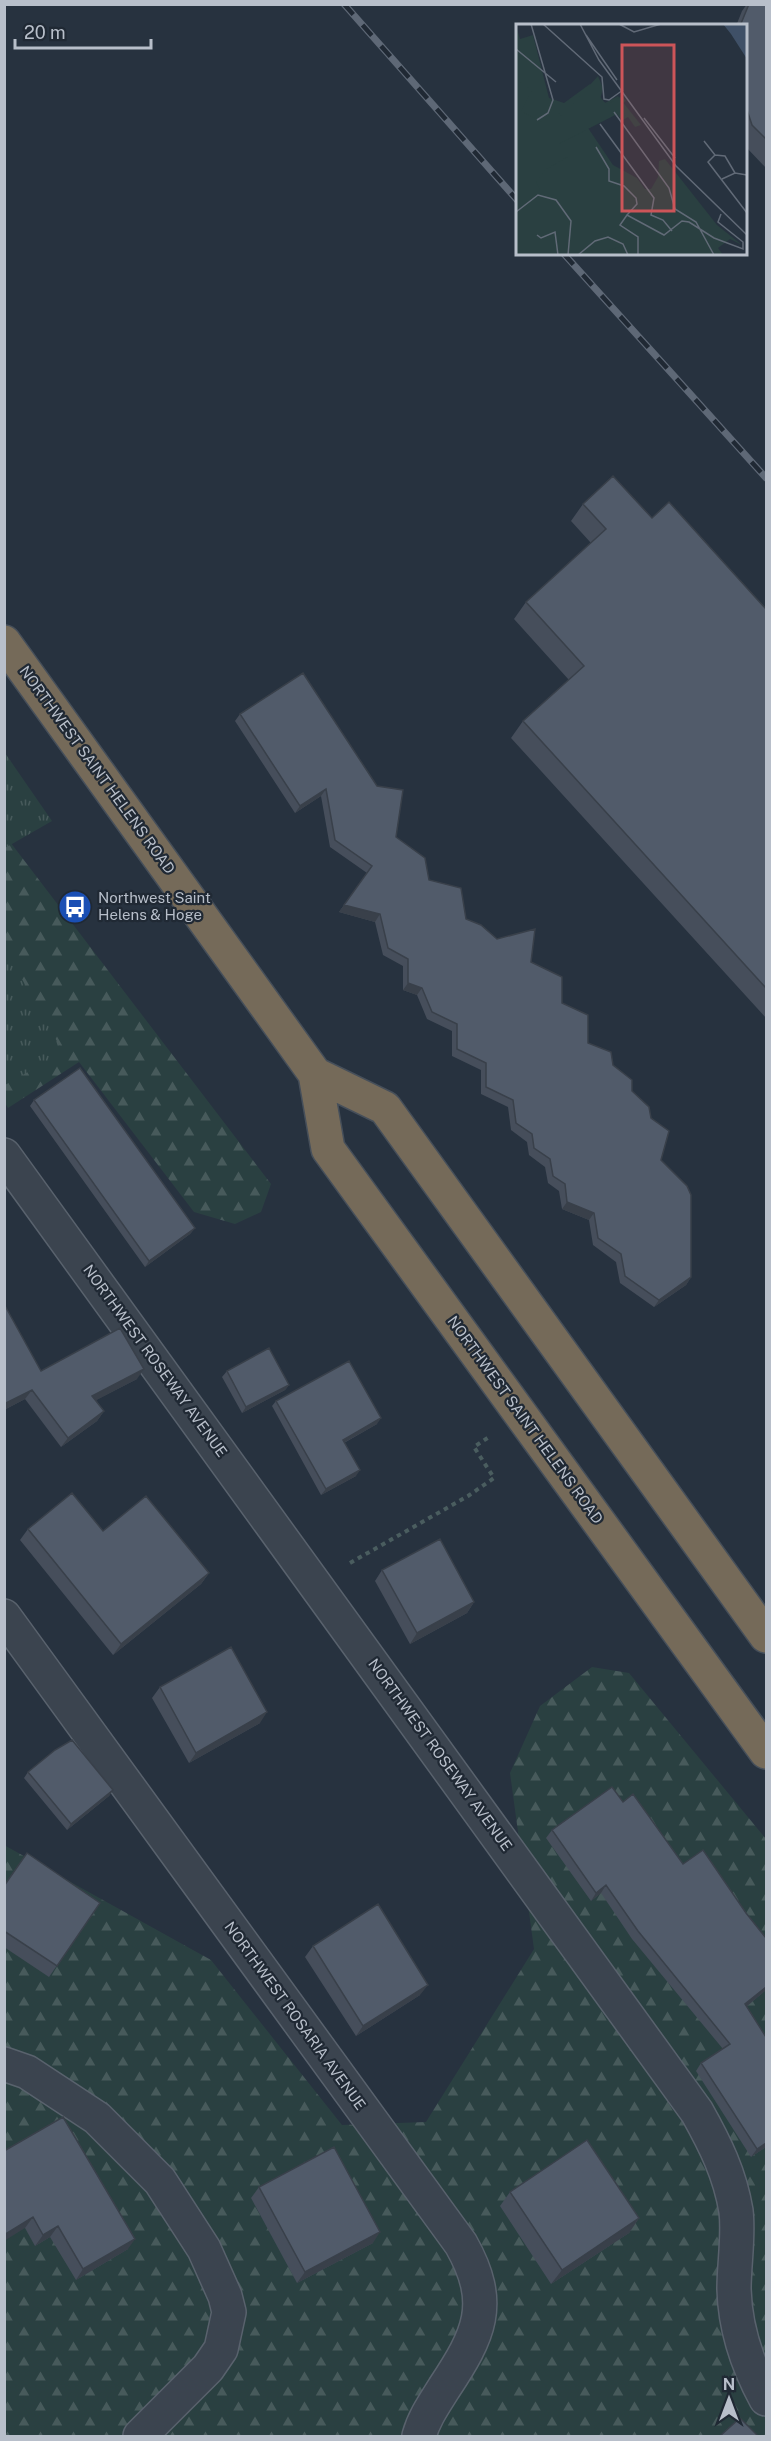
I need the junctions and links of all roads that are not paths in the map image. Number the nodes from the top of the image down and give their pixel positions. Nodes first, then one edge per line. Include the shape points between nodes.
1 (8, 655) edge
2 (315, 1074) junction
3 (4, 1155) edge
4 (4, 1616) edge
5 (766, 1636) edge
6 (766, 1752) edge
7 (4, 2064) edge
8 (766, 2399) edge
9 (140, 2436) edge
10 (419, 2436) edge

1 - 2 highway, NORTHWEST SAINT HELENS ROAD
2 - 5 highway, NORTHWEST SAINT HELENS ROAD via 385,1108
2 - 6 highway, NORTHWEST SAINT HELENS ROAD via 328,1149
3 - 8 street, NORTHWEST ROSEWAY AVENUE via 690,2103 717,2146 731,2184 736,2214 734,2292 741,2341
4 - 10 street, NORTHWEST ROSARIA AVENUE via 472,2263 479,2289 480,2316 469,2350 423,2420
7 - 9 street via 27,2072 97,2118 160,2181 204,2249 225,2296 229,2312 221,2349 208,2368

